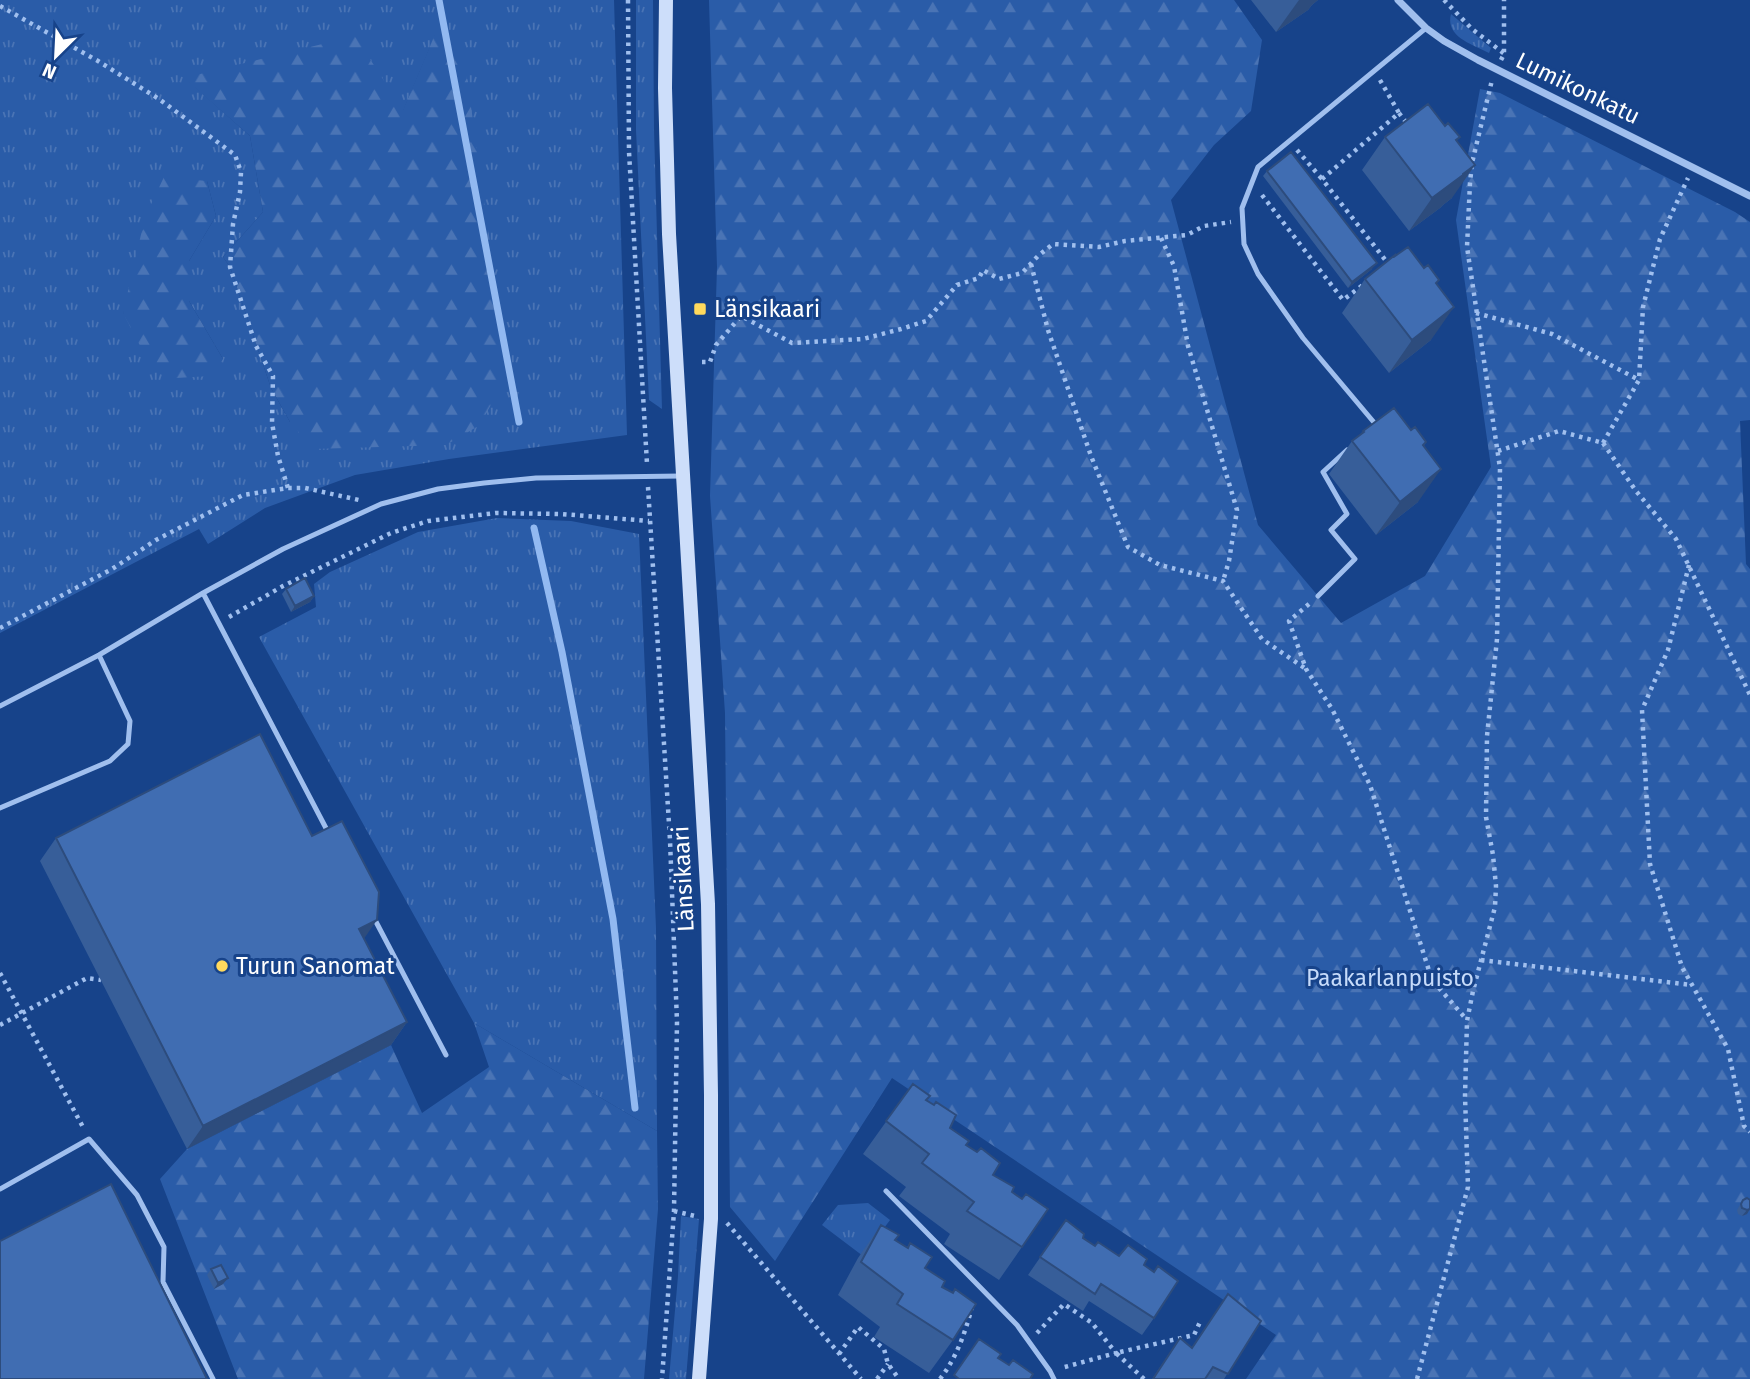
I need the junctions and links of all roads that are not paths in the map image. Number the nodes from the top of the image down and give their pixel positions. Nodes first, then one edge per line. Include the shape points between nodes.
1 (666, 0) edge
2 (1398, 0) edge
3 (1426, 28) junction
4 (1750, 196) edge
5 (1375, 423) junction
6 (1366, 431) edge
7 (1381, 431) edge
8 (1349, 448) dead end
9 (684, 476) junction
10 (203, 593) junction
11 (1318, 596) road end
12 (99, 655) junction
13 (0, 706) edge
14 (0, 808) edge
15 (329, 833) edge
16 (368, 907) edge
17 (446, 1055) dead end
18 (0, 1189) edge
19 (886, 1191) dead end
20 (213, 1379) edge
21 (699, 1379) edge
22 (1054, 1379) edge

1 - 9 street, Länsikaari via 669,221
2 - 3 street, Lumikonkatu
3 - 4 street, Lumikonkatu via 1497,69
3 - 5 lane via 1258,167 1242,208 1244,244 1258,274 1303,338
5 - 6 lane
5 - 7 lane
8 - 11 lane via 1323,472 1347,514 1331,530 1355,559
9 - 10 lane via 536,478 438,489 381,504 283,549
9 - 21 street, Länsikaari via 708,904 711,1082 711,1219
10 - 12 lane
10 - 15 lane
12 - 13 lane
12 - 14 lane via 130,721 128,744 110,761
16 - 17 lane
18 - 20 lane via 89,1139 137,1195 164,1247 163,1282
19 - 22 lane via 1017,1325

